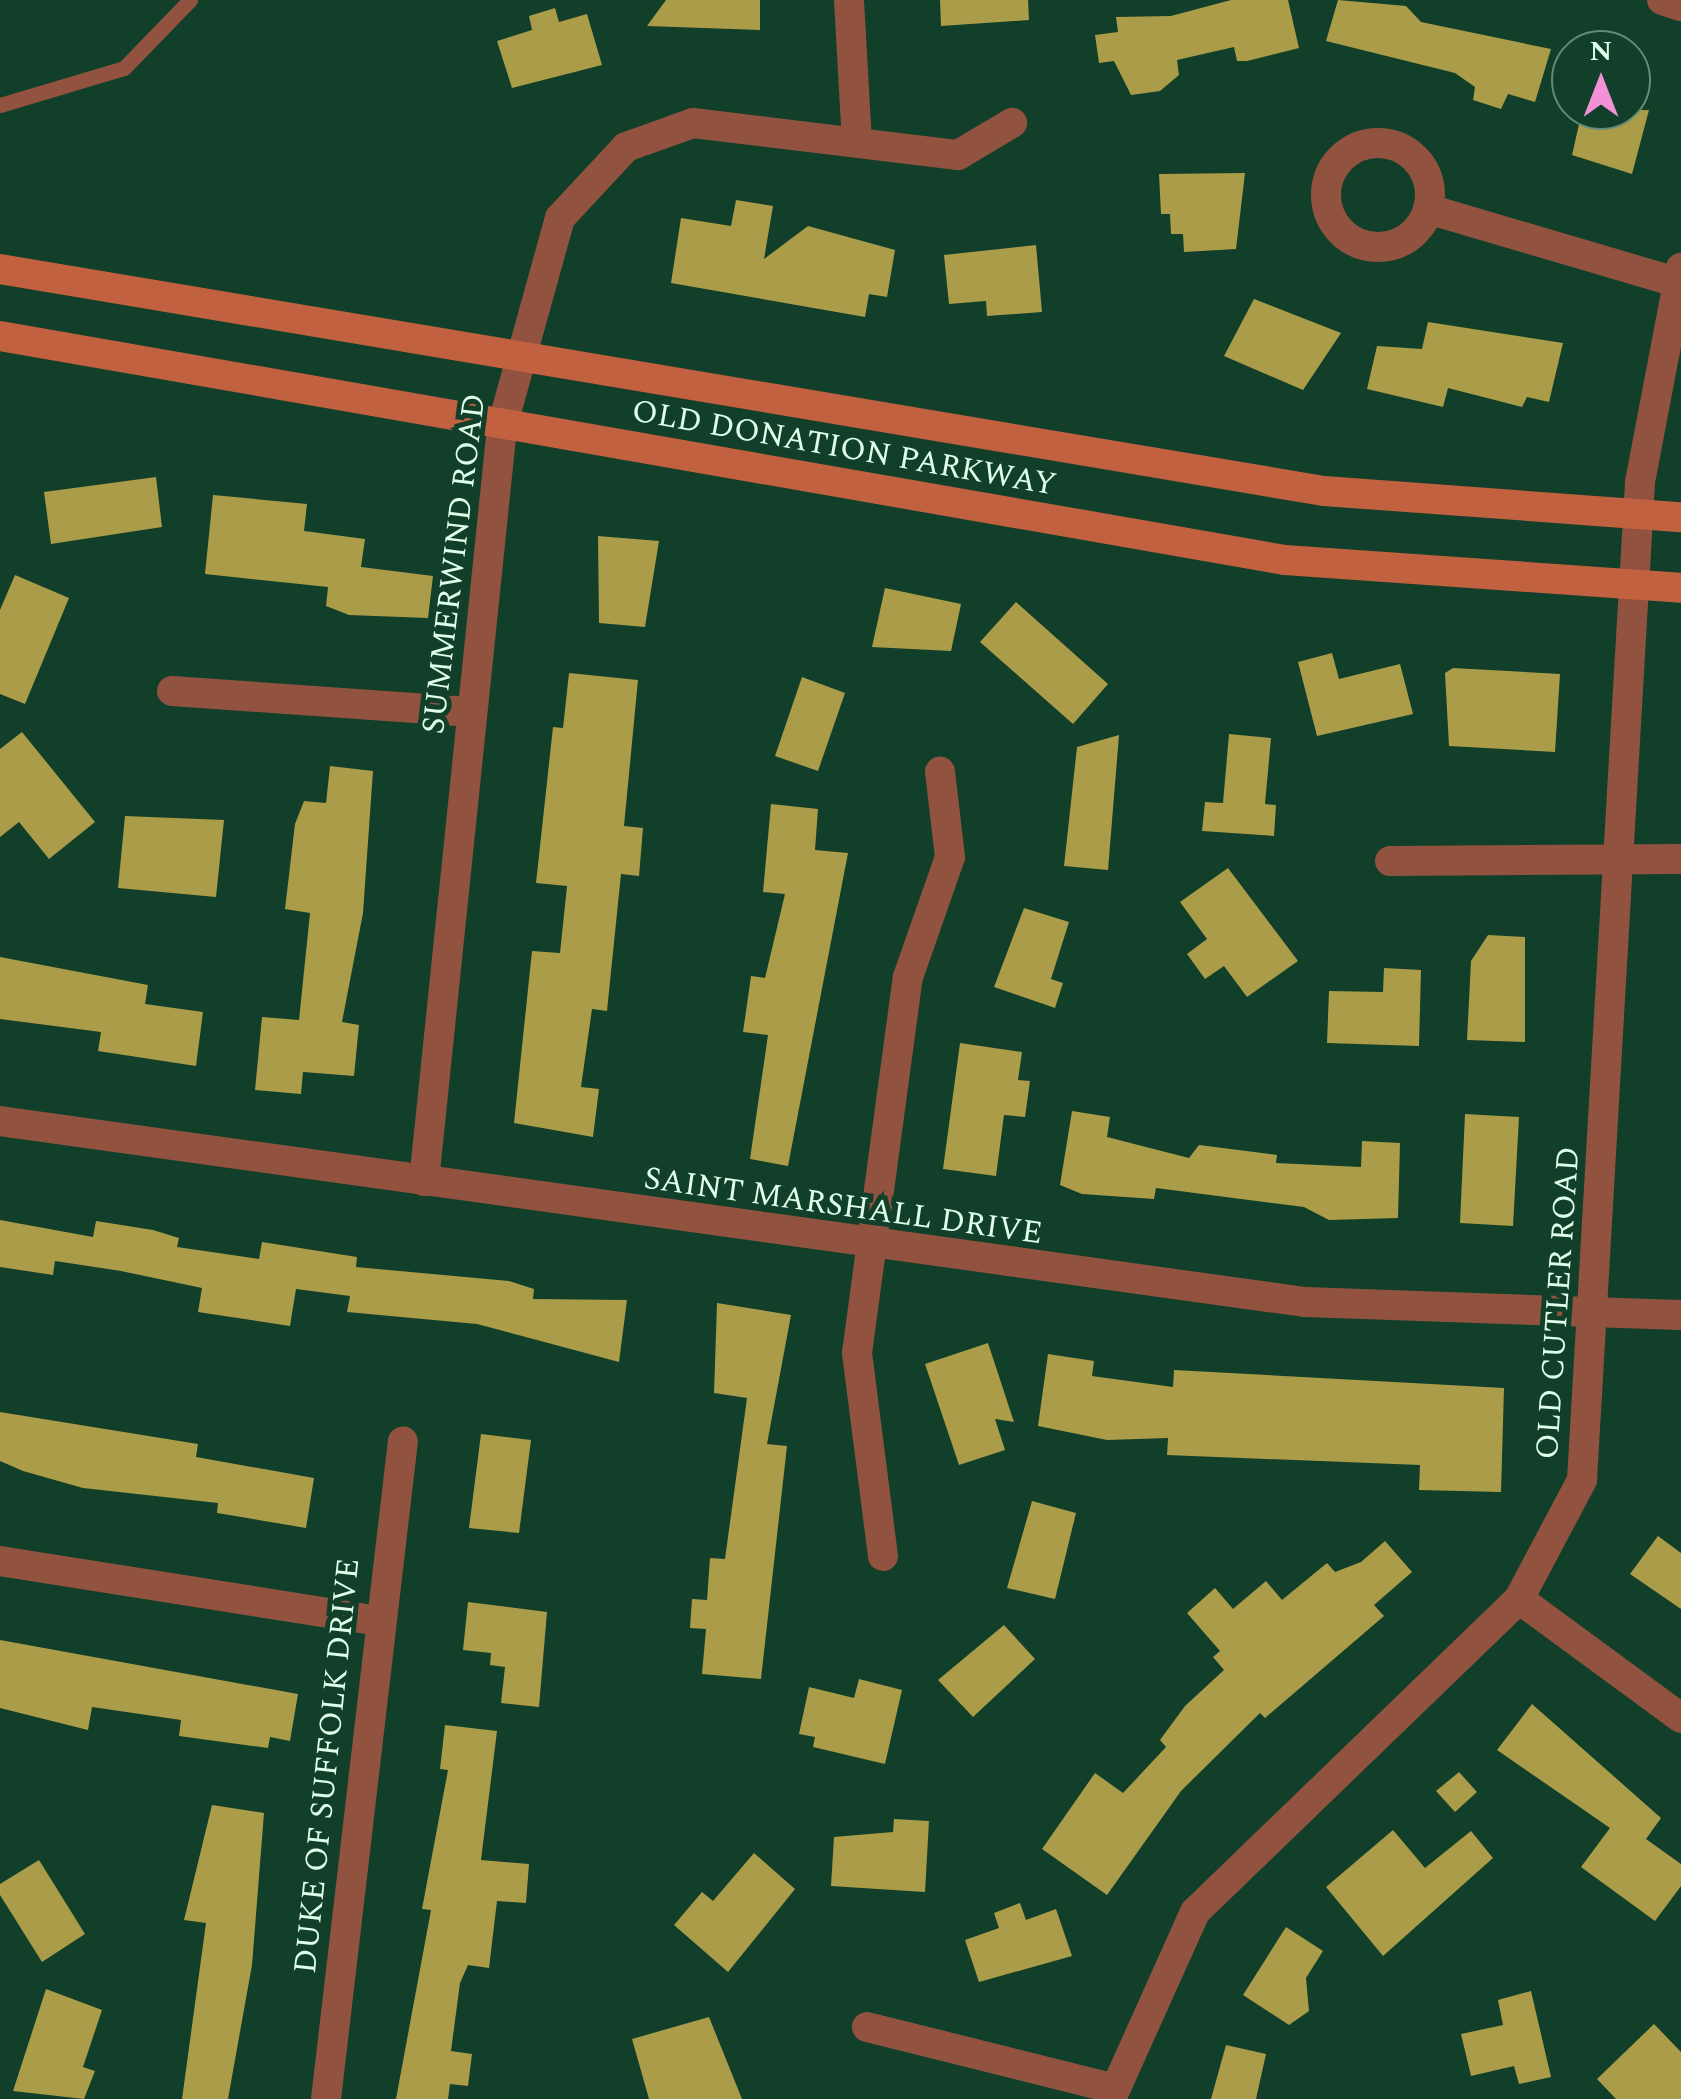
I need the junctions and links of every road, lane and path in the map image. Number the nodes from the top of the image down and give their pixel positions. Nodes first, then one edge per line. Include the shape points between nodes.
1 (190, 0) edge
2 (849, 0) edge
3 (1662, 0) edge
4 (1681, 6) edge
5 (0, 105) edge
6 (1012, 122) dead end
7 (856, 141) junction
8 (1428, 210) dead end
9 (0, 268) edge
10 (1678, 275) edge
11 (0, 336) edge
12 (518, 356) junction
13 (502, 427) junction
14 (1681, 517) edge
15 (1637, 520) junction
16 (1681, 588) edge
17 (1634, 590) junction
18 (172, 691) dead end
19 (471, 712) junction
20 (940, 772) dead end
21 (1620, 858) junction
22 (1681, 859) edge
23 (1390, 861) dead end
24 (0, 1121) edge
25 (424, 1181) junction
26 (869, 1249) junction
27 (1597, 1312) junction
28 (1681, 1316) edge
29 (403, 1441) dead end
30 (883, 1556) dead end
31 (0, 1560) edge
32 (1519, 1599) junction
33 (377, 1621) junction
34 (1681, 1718) edge
35 (867, 2027) dead end
36 (1112, 2094) edge
37 (326, 2099) edge

1 - 5 lane via 124,68
2 - 7 street
3 - 4 street
6 - 7 street, SUMMERWIND ROAD via 958,155
7 - 12 street, SUMMERWIND ROAD via 693,123 626,148 560,218
8 - 10 street
9 - 12 street, OLD DONATION PARKWAY
10 - 15 street, OLD CUTLER ROAD via 1644,432
11 - 13 street, OLD DONATION PARKWAY
12 - 13 street, SUMMERWIND ROAD
12 - 15 street, OLD DONATION PARKWAY via 1324,491
13 - 17 street, OLD DONATION PARKWAY via 1284,560
13 - 19 street, SUMMERWIND ROAD
14 - 15 street, OLD DONATION PARKWAY
15 - 17 street, OLD CUTLER ROAD
16 - 17 street, OLD DONATION PARKWAY
17 - 21 street, OLD CUTLER ROAD
18 - 19 street
19 - 25 street, SUMMERWIND ROAD
20 - 26 street via 950,857 908,976
21 - 22 street
21 - 23 street
21 - 27 street, OLD CUTLER ROAD
24 - 25 street, SAINT MARSHALL DRIVE
25 - 26 street, SAINT MARSHALL DRIVE
26 - 27 street, SAINT MARSHALL DRIVE via 1305,1302
26 - 30 street via 857,1353
27 - 28 street, SAINT MARSHALL DRIVE
27 - 32 street, OLD CUTLER ROAD via 1582,1480
29 - 33 street, DUKE OF SUFFOLK DRIVE
31 - 33 street
32 - 34 street
32 - 36 street, OLD CUTLER ROAD via 1195,1912
33 - 37 street, DUKE OF SUFFOLK DRIVE
35 - 36 street

